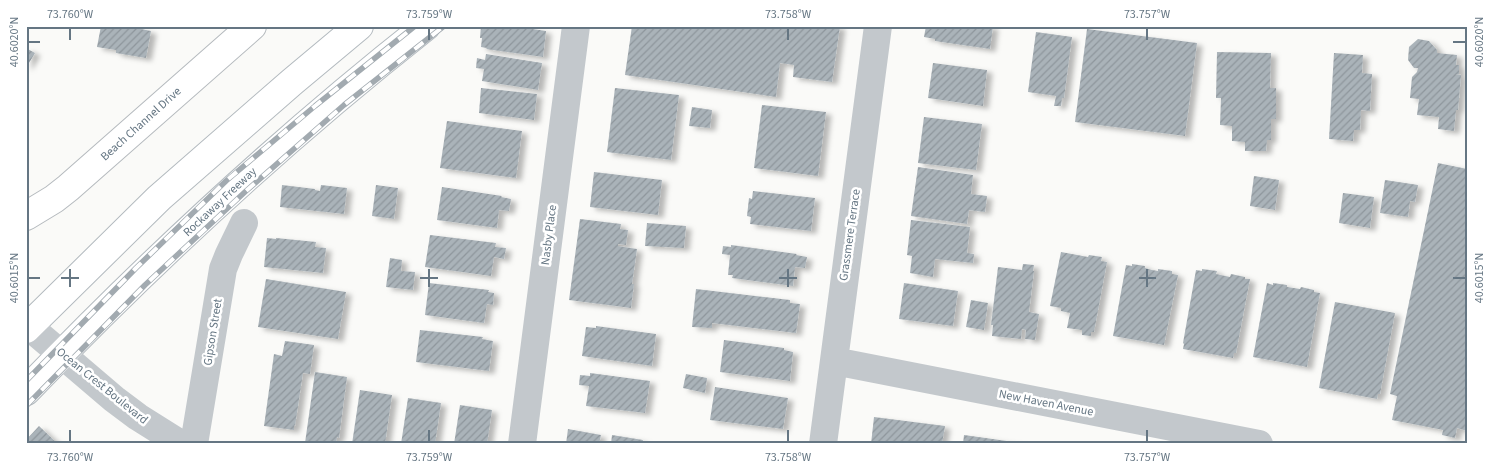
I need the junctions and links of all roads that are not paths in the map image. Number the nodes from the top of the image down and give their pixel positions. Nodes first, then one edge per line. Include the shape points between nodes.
1 (252, 26) edge
2 (359, 26) edge
3 (426, 26) edge
4 (576, 26) edge
5 (878, 26) edge
6 (228, 37) edge
7 (26, 216) edge
8 (244, 223) dead end
9 (27, 327) edge
10 (62, 354) junction
11 (834, 362) junction
12 (26, 391) edge
13 (181, 444) edge
14 (194, 444) edge
15 (522, 444) edge
16 (823, 444) edge
17 (1259, 444) edge

1 - 6 street, Beach Channel Drive
2 - 9 street via 159,198
3 - 10 street, Rockaway Freeway via 239,184
4 - 15 street, Nasby Place
5 - 11 street, Grassmere Terrace
6 - 7 street, Beach Channel Drive via 76,181
8 - 14 street, Gipson Street via 223,269
9 - 10 street, Ocean Crest Boulevard
10 - 12 street, Rockaway Freeway
10 - 13 street, Ocean Crest Boulevard via 114,399
11 - 16 street, Grassmere Terrace
11 - 17 street, New Haven Avenue

